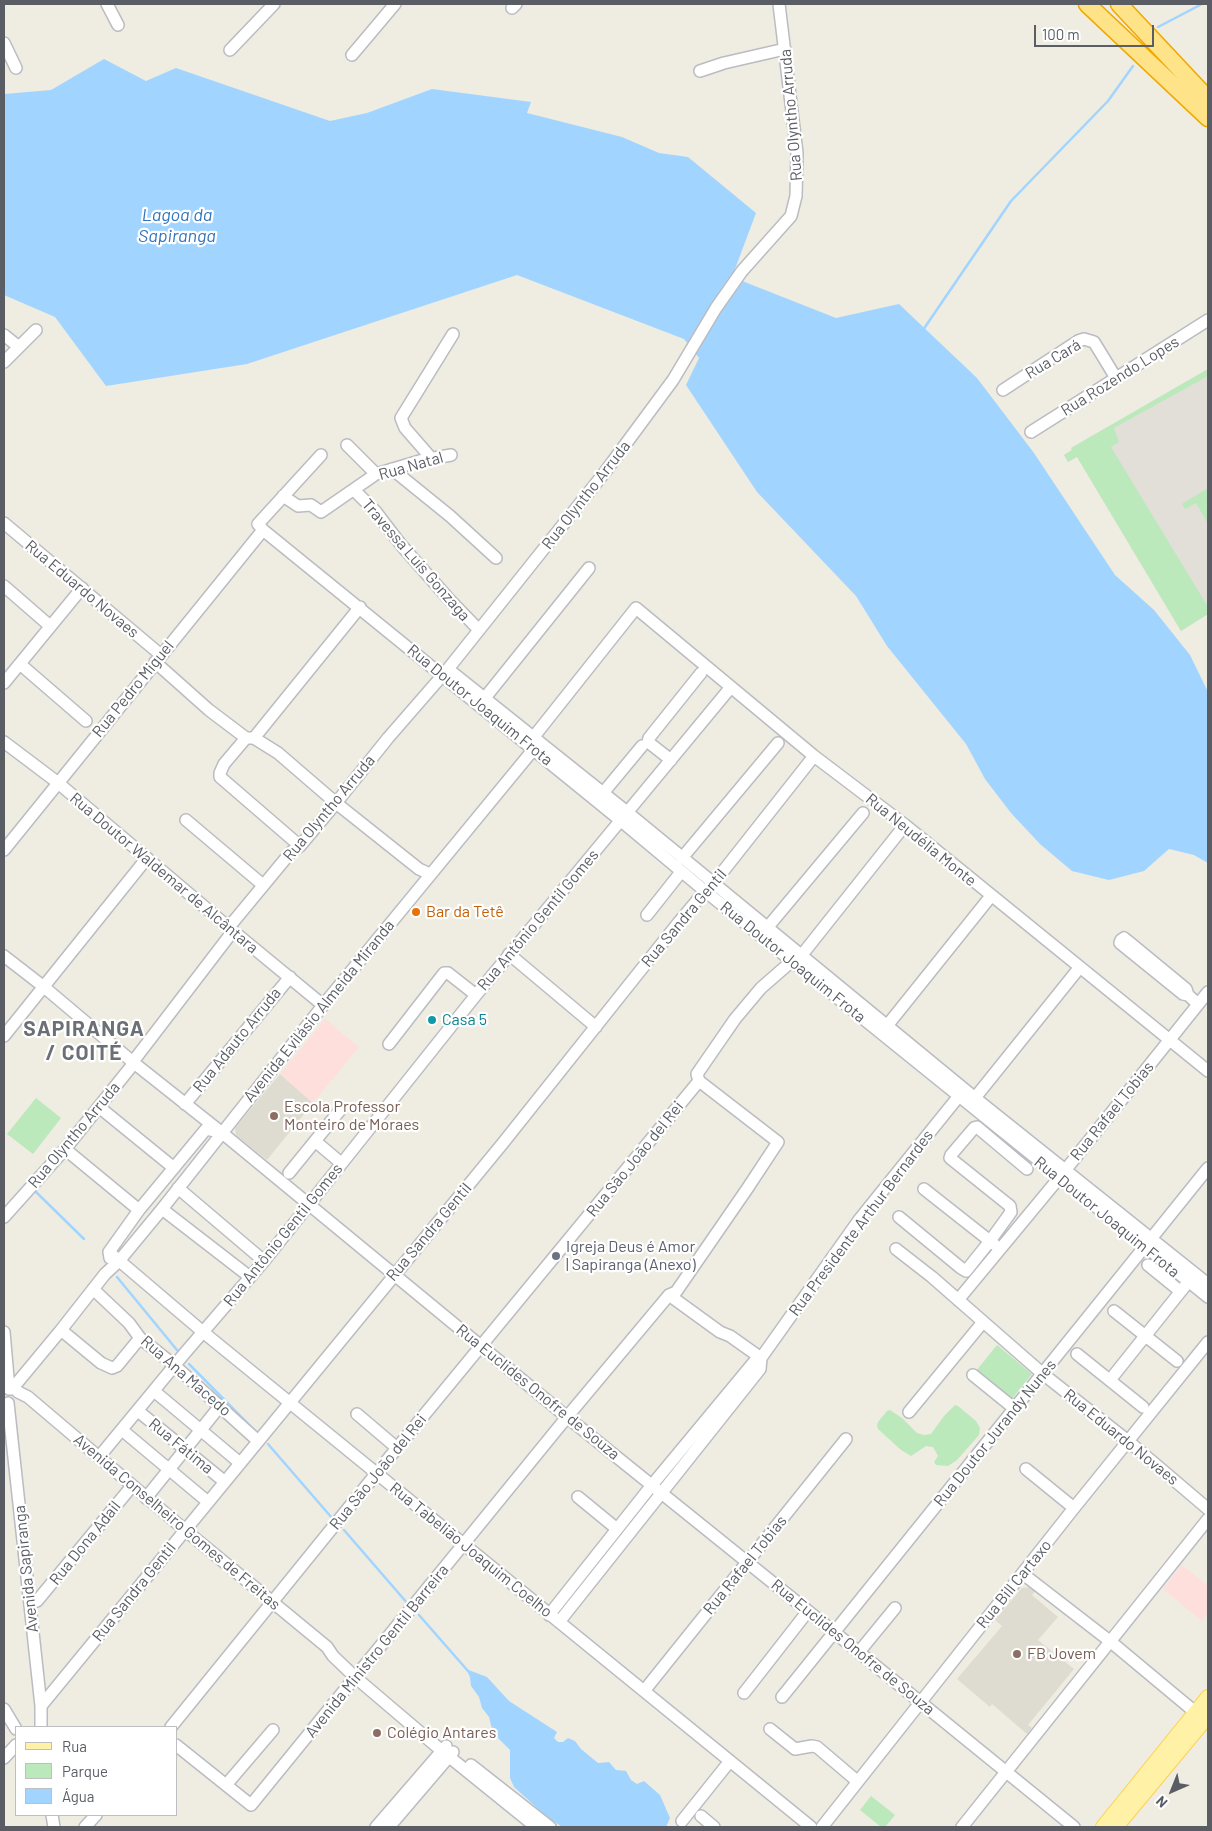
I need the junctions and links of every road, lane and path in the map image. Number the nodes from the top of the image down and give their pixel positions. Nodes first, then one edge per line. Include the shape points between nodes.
1 (106, 4) edge
2 (274, 4) edge
3 (395, 4) edge
4 (779, 4) edge
5 (1086, 4) edge
6 (1118, 4) edge
7 (118, 25) dead end
8 (4, 43) edge
9 (785, 49) junction
10 (230, 50) dead end
11 (352, 55) dead end
12 (16, 68) dead end
13 (700, 71) dead end
14 (1208, 99) edge
15 (1208, 118) edge
16 (1208, 320) edge
17 (36, 330) dead end
18 (453, 334) dead end
19 (4, 335) edge
20 (19, 347) junction
21 (4, 362) edge
22 (1116, 378) junction
23 (1003, 390) dead end
24 (1031, 432) dead end
25 (347, 445) dead end
26 (321, 455) dead end
27 (451, 455) dead end
28 (432, 458) junction
29 (392, 469) junction
30 (376, 474) junction
31 (354, 490) junction
32 (283, 496) junction
33 (4, 523) edge
34 (263, 530) junction
35 (496, 558) dead end
36 (589, 568) dead end
37 (4, 586) edge
38 (82, 588) junction
39 (360, 607) junction
40 (636, 608) joint
41 (50, 626) junction
42 (479, 630) junction
43 (158, 658) junction
44 (20, 664) junction
45 (445, 672) junction
46 (701, 673) dead end
47 (4, 683) edge
48 (731, 687) junction
49 (482, 702) junction
50 (86, 721) dead end
51 (250, 738) junction
52 (4, 742) edge
53 (778, 742) dead end
54 (535, 745) junction
55 (642, 746) dead end
56 (814, 756) junction
57 (671, 760) junction
58 (57, 782) junction
59 (603, 793) junction
60 (336, 803) junction
61 (862, 813) dead end
62 (624, 816) junction
63 (186, 820) dead end
64 (905, 825) junction
65 (300, 846) junction
66 (4, 850) edge
67 (147, 858) junction
68 (682, 858) junction
69 (681, 872) junction
70 (430, 874) junction
71 (264, 885) junction
72 (709, 887) junction
73 (991, 896) junction
74 (647, 915) dead end
75 (767, 928) junction
76 (231, 929) junction
77 (509, 954) junction
78 (4, 956) edge
79 (797, 958) junction
80 (1080, 967) junction
81 (290, 977) junction
82 (44, 987) junction
83 (1208, 992) edge
84 (476, 995) junction
85 (1188, 996) junction
86 (325, 1003) junction
87 (1198, 1004) junction
88 (596, 1027) junction
89 (884, 1030) junction
90 (4, 1036) edge
91 (1169, 1039) junction
92 (389, 1044) dead end
93 (1208, 1055) edge
94 (134, 1063) junction
95 (1204, 1068) edge
96 (699, 1080) junction
97 (961, 1093) junction
98 (972, 1102) junction
99 (185, 1104) junction
100 (99, 1107) junction
101 (341, 1109) dead end
102 (221, 1132) junction
103 (315, 1142) junction
104 (65, 1150) junction
105 (341, 1163) junction
106 (174, 1168) junction
107 (1208, 1168) edge
108 (1027, 1169) dead end
109 (289, 1173) dead end
110 (1062, 1174) junction
111 (178, 1188) junction
112 (924, 1189) dead end
113 (309, 1204) junction
114 (162, 1209) junction
115 (139, 1210) junction
116 (4, 1217) edge
117 (899, 1217) dead end
118 (990, 1241) junction
119 (1148, 1243) junction
120 (896, 1249) dead end
121 (1000, 1250) junction
122 (109, 1252) junction
123 (119, 1261) junction
124 (264, 1261) junction
125 (1148, 1265) dead end
126 (105, 1274) junction
127 (394, 1274) junction
128 (250, 1277) junction
129 (1192, 1278) junction
130 (1208, 1284) edge
131 (93, 1290) junction
132 (1180, 1292) junction
133 (669, 1294) junction
134 (1208, 1297) edge
135 (958, 1300) junction
136 (1114, 1311) dead end
137 (983, 1322) junction
138 (61, 1330) junction
139 (4, 1332) edge
140 (203, 1332) junction
141 (1145, 1335) junction
142 (140, 1338) junction
143 (1208, 1342) edge
144 (481, 1345) junction
145 (1077, 1354) dead end
146 (761, 1358) junction
147 (1177, 1361) dead end
148 (174, 1365) junction
149 (1043, 1374) junction
150 (973, 1375) dead end
151 (1110, 1380) junction
152 (154, 1391) junction
153 (12, 1395) edge
154 (290, 1402) junction
155 (220, 1406) junction
156 (1143, 1407) dead end
157 (1015, 1410) junction
158 (138, 1411) junction
159 (909, 1412) dead end
160 (357, 1414) dead end
161 (567, 1417) junction
162 (122, 1430) junction
163 (201, 1431) junction
164 (846, 1439) dead end
165 (258, 1440) junction
166 (1128, 1441) junction
167 (397, 1448) junction
168 (185, 1450) junction
169 (100, 1457) junction
170 (240, 1463) junction
171 (1026, 1469) dead end
172 (169, 1470) junction
173 (377, 1473) junction
174 (225, 1482) junction
175 (652, 1485) junction
176 (132, 1486) junction
177 (662, 1493) junction
178 (578, 1496) dead end
179 (146, 1498) junction
180 (208, 1502) junction
181 (1074, 1508) junction
182 (1208, 1508) edge
183 (1208, 1520) edge
184 (617, 1529) junction
185 (185, 1530) junction
186 (464, 1545) junction
187 (747, 1562) junction
188 (1023, 1574) junction
189 (37, 1601) dead end
190 (274, 1602) junction
191 (895, 1608) dead end
192 (808, 1612) junction
193 (549, 1615) junction
194 (559, 1622) junction
195 (834, 1632) junction
196 (1111, 1642) junction
197 (859, 1652) junction
198 (358, 1674) junction
199 (644, 1692) junction
200 (744, 1693) dead end
201 (782, 1697) dead end
202 (1208, 1697) edge
203 (920, 1702) junction
204 (41, 1706) junction
205 (4, 1709) edge
206 (1204, 1718) edge
207 (39, 1726) edge
208 (172, 1726) edge
209 (15, 1727) edge
210 (770, 1729) dead end
211 (273, 1730) dead end
212 (15, 1746) edge
213 (178, 1747) edge
214 (448, 1751) junction
215 (4, 1758) edge
216 (730, 1762) junction
217 (1006, 1773) junction
218 (857, 1781) junction
219 (226, 1785) junction
220 (95, 1816) edge
221 (701, 1816) dead end
222 (682, 1821) dead end
223 (535, 1825) edge
224 (85, 1827) edge
225 (376, 1827) edge
226 (389, 1827) edge
227 (550, 1827) edge
228 (714, 1827) edge
229 (811, 1827) edge
230 (822, 1827) edge
231 (962, 1827) edge
232 (1074, 1827) edge
233 (1103, 1827) edge
234 (1116, 1827) edge

1 - 7 street
2 - 10 street
3 - 11 street
4 - 9 street, Rua Olyntho Arruda
5 - 15 highway
6 - 14 highway
8 - 12 street
9 - 13 street
9 - 42 street, Rua Olyntho Arruda via 797,153 793,213 742,271 673,380 605,472
16 - 22 street, Rua Rozendo Lopes
17 - 20 street
18 - 28 street via 401,418 405,428
19 - 20 street
20 - 21 street
22 - 23 street, Rua Cará via 1094,342 1084,339
22 - 24 street, Rua Rozendo Lopes
25 - 30 street
26 - 32 street
27 - 28 street, Rua Natal
28 - 29 street, Rua Natal
29 - 30 street, Rua Natal
29 - 35 street
30 - 31 street, Rua Natal
31 - 32 street, Rua Natal via 321,512 310,505 298,506
31 - 42 street, Travessa Luís Gonzaga
32 - 34 street via 258,524
33 - 38 street, Rua Eduardo Novaes
34 - 39 street, Rua Doutor Joaquim Frota
34 - 43 street, Rua Pedro Miguel
36 - 49 street
37 - 41 street
38 - 41 street
38 - 43 street, Rua Eduardo Novaes
39 - 45 street, Rua Doutor Joaquim Frota
39 - 51 street
40 - 48 street, Rua Neudélia Monte
40 - 54 street, Avenida Evilásio Almeida Miranda via 536,734
41 - 44 street
42 - 45 street, Rua Olyntho Arruda
43 - 51 street, Rua Eduardo Novaes via 209,710
43 - 58 street, Rua Pedro Miguel
44 - 47 street
44 - 50 street
45 - 49 street, Rua Doutor Joaquim Frota
45 - 60 street, Rua Olyntho Arruda
46 - 57 street via 649,738 648,742
48 - 56 street, Rua Neudélia Monte
48 - 57 street, Rua Antônio Gentil Gomes
49 - 54 street, Rua Doutor Joaquim Frota
51 - 60 street, Rua Eduardo Novaes via 278,753
51 - 65 street via 224,764 220,777
52 - 58 street, Rua Doutor Waldemar de Alcântara
53 - 68 street
54 - 59 street, Rua Doutor Joaquim Frota
54 - 62 street, Rua Doutor Joaquim Frota
54 - 70 street, Avenida Evilásio Almeida Miranda
55 - 59 street
56 - 64 street, Rua Neudélia Monte
56 - 72 street, Rua Sandra Gentil
57 - 62 street, Rua Antônio Gentil Gomes
58 - 66 street, Rua Pedro Miguel
58 - 67 street, Rua Doutor Waldemar de Alcântara
59 - 62 street, Rua Doutor Joaquim Frota
60 - 65 street, Rua Olyntho Arruda
60 - 70 street, Rua Eduardo Novaes via 419,869
61 - 75 street
62 - 68 street, Rua Doutor Joaquim Frota
62 - 69 street, Rua Doutor Joaquim Frota
62 - 77 street, Rua Antônio Gentil Gomes
63 - 71 street
64 - 73 street, Rua Neudélia Monte
64 - 79 street, Rua São João del Rei
65 - 71 street, Rua Olyntho Arruda via 291,852
67 - 76 street, Rua Doutor Waldemar de Alcântara
67 - 82 street
68 - 72 street, Rua Doutor Joaquim Frota
69 - 72 street, Rua Doutor Joaquim Frota
69 - 74 street
70 - 86 street, Avenida Evilásio Almeida Miranda
71 - 76 street, Rua Olyntho Arruda
72 - 75 street, Rua Doutor Joaquim Frota
72 - 79 street, Rua Doutor Joaquim Frota
72 - 88 street, Rua Sandra Gentil
73 - 80 street, Rua Neudélia Monte
73 - 89 street
75 - 79 street, Rua Doutor Joaquim Frota
76 - 81 street, Rua Doutor Waldemar de Alcântara
76 - 94 street, Rua Olyntho Arruda
77 - 84 street, Rua Antônio Gentil Gomes
77 - 88 street
78 - 82 street, Rua Euclides Onofre de Souza
79 - 89 street, Rua Doutor Joaquim Frota
79 - 96 street, Rua São João del Rei via 761,988 735,1019 697,1074
80 - 91 street, Rua Neudélia Monte
80 - 98 street
81 - 86 street, Rua Doutor Waldemar de Alcântara via 318,1001
81 - 99 street, Rua Adauto Arruda
82 - 90 street
82 - 94 street, Rua Euclides Onofre de Souza
83 - 87 street, Rua Rafael Tobias
84 - 92 street via 448,973 444,974
84 - 105 street, Rua Antônio Gentil Gomes
85 - 85 street via 1186,989 1124,938 1121,940 1127,949
85 - 87 street
86 - 102 street, Avenida Evilásio Almeida Miranda
87 - 91 street, Rua Rafael Tobias
88 - 127 street, Rua Sandra Gentil
89 - 97 street, Rua Doutor Joaquim Frota
91 - 95 street, Rua Neudélia Monte
91 - 110 street, Rua Rafael Tobias
93 - 95 street
94 - 99 street, Rua Euclides Onofre de Souza
94 - 100 street, Rua Olyntho Arruda
96 - 133 street, Avenida Ministro Gentil Barreira via 778,1142 676,1292
96 - 144 street, Rua São João del Rei
97 - 98 street, Rua Doutor Joaquim Frota
97 - 146 street, Rua Presidente Arthur Bernardes via 859,1220
98 - 110 street, Rua Doutor Joaquim Frota
99 - 102 street, Rua Euclides Onofre de Souza
100 - 104 street, Rua Olyntho Arruda
100 - 106 street
101 - 103 street
102 - 106 street, Avenida Evilásio Almeida Miranda via 206,1129
102 - 111 street, Avenida Evilásio Almeida Miranda
102 - 113 street, Rua Euclides Onofre de Souza
103 - 105 street
103 - 109 street
104 - 115 street
104 - 116 street, Rua Olyntho Arruda
105 - 113 street, Rua Antônio Gentil Gomes
106 - 115 street, Avenida Evilásio Almeida Miranda
107 - 119 street, Rua Doutor Jurandy Nunes
108 - 118 street via 977,1127 950,1155 1010,1206 1010,1214
110 - 119 street, Rua Doutor Joaquim Frota
110 - 121 street, Rua Rafael Tobias
111 - 114 street, Avenida Evilásio Almeida Miranda
111 - 124 street
112 - 118 street
113 - 124 street, Rua Antônio Gentil Gomes
113 - 127 street, Rua Euclides Onofre de Souza
114 - 123 street, Avenida Evilásio Almeida Miranda
114 - 128 street
115 - 122 street, Avenida Evilásio Almeida Miranda
117 - 118 street via 965,1271
118 - 121 street
119 - 129 street, Rua Doutor Joaquim Frota
119 - 149 street, Rua Doutor Jurandy Nunes
120 - 135 street, Rua Eduardo Novaes
121 - 135 street, Rua Rafael Tobias
122 - 123 street, Rua Tabelião Joaquim Coelho
122 - 126 street, Avenida Evilásio Almeida Miranda via 111,1262
123 - 126 street, Avenida Evilásio Almeida Miranda
123 - 140 street, Rua Tabelião Joaquim Coelho
124 - 128 street, Rua Antônio Gentil Gomes
125 - 132 street
126 - 131 street, Avenida Evilásio Almeida Miranda
127 - 144 street, Rua Euclides Onofre de Souza
127 - 154 street, Rua Sandra Gentil
128 - 140 street, Rua Antônio Gentil Gomes
129 - 130 street, Rua Doutor Joaquim Frota
129 - 132 street
129 - 134 street, Rua Doutor Joaquim Frota
131 - 138 street, Avenida Evilásio Almeida Miranda
131 - 142 street, Rua Ana Macedo via 129,1323
132 - 141 street
133 - 146 street
133 - 161 street, Avenida Ministro Gentil Barreira
135 - 137 street, Rua Eduardo Novaes
136 - 141 street
137 - 149 street, Rua Eduardo Novaes
137 - 159 street
138 - 142 street via 101,1363 112,1368
138 - 153 street, Avenida Evilásio Almeida Miranda
139 - 153 street, Avenida Sapiranga
140 - 148 street, Rua Antônio Gentil Gomes
140 - 154 street, Rua Tabelião Joaquim Coelho
141 - 147 street
141 - 151 street
142 - 148 street, Rua Ana Macedo
143 - 166 street, Rua Bill Cartaxo
144 - 161 street, Rua Euclides Onofre de Souza
144 - 167 street, Rua São João del Rei
145 - 151 street
146 - 175 street, Rua Presidente Arthur Bernardes via 754,1362
146 - 177 street, Rua Presidente Arthur Bernardes via 760,1369
148 - 152 street, Rua Antônio Gentil Gomes
148 - 155 street, Rua Ana Macedo
149 - 157 street, Rua Doutor Jurandy Nunes
149 - 166 street, Rua Eduardo Novaes
150 - 157 street
151 - 156 street
152 - 158 street, Rua Antônio Gentil Gomes
152 - 163 street
153 - 169 street, Avenida Conselheiro Gomes de Freitas
153 - 204 street, Avenida Sapiranga
154 - 165 street, Rua Sandra Gentil
154 - 173 street, Rua Tabelião Joaquim Coelho
155 - 163 street
155 - 165 street, Rua Ana Macedo
157 - 195 street, Rua Doutor Jurandy Nunes
158 - 162 street, Rua Antônio Gentil Gomes
158 - 168 street, Rua Fátima
160 - 167 street
161 - 175 street, Rua Euclides Onofre de Souza
161 - 186 street, Avenida Ministro Gentil Barreira
162 - 169 street, Rua Antônio Gentil Gomes
162 - 172 street
163 - 168 street
163 - 170 street
164 - 187 street, Rua Rafael Tobias
165 - 170 street, Rua Sandra Gentil
166 - 181 street, Rua Bill Cartaxo
166 - 182 street, Rua Eduardo Novaes
167 - 173 street, Rua São João del Rei
168 - 172 street
168 - 174 street, Rua Fátima
169 - 176 street, Avenida Conselheiro Gomes de Freitas
170 - 174 street, Rua Sandra Gentil
171 - 181 street
172 - 179 street
172 - 180 street
173 - 186 street, Rua Tabelião Joaquim Coelho
173 - 190 street, Rua São João del Rei
174 - 180 street, Rua Sandra Gentil
175 - 177 street, Rua Euclides Onofre de Souza
175 - 184 street, Rua Presidente Arthur Bernardes
176 - 179 street, Avenida Conselheiro Gomes de Freitas
176 - 189 street, Rua Dona Adail
177 - 187 street, Rua Euclides Onofre de Souza
177 - 194 street, Rua Presidente Arthur Bernardes
178 - 184 street
179 - 185 street, Avenida Conselheiro Gomes de Freitas
180 - 185 street, Rua Sandra Gentil
181 - 188 street, Rua Bill Cartaxo
183 - 196 street
184 - 193 street, Rua Presidente Arthur Bernardes
185 - 190 street, Avenida Conselheiro Gomes de Freitas
185 - 204 street, Rua Sandra Gentil
186 - 193 street, Rua Tabelião Joaquim Coelho
186 - 198 street, Avenida Ministro Gentil Barreira
187 - 192 street, Rua Euclides Onofre de Souza
187 - 199 street, Rua Rafael Tobias
188 - 196 street
188 - 203 street, Rua Bill Cartaxo
190 - 198 street, Avenida Conselheiro Gomes de Freitas via 327,1647 333,1656
190 - 208 street, Rua São João del Rei
191 - 197 street
192 - 195 street, Rua Euclides Onofre de Souza
192 - 200 street
193 - 194 street, Rua Tabelião Joaquim Coelho
194 - 199 street, Rua Tabelião Joaquim Coelho
195 - 197 street, Rua Euclides Onofre de Souza
195 - 201 street, Rua Doutor Jurandy Nunes
196 - 206 street
196 - 217 street
197 - 203 street, Rua Euclides Onofre de Souza
198 - 214 street, Avenida Conselheiro Gomes de Freitas
198 - 219 street, Avenida Ministro Gentil Barreira via 251,1805
199 - 216 street, Rua Tabelião Joaquim Coelho
202 - 206 main road
203 - 217 street, Rua Euclides Onofre de Souza
203 - 218 street, Rua Bill Cartaxo
204 - 207 street, Avenida Sapiranga
205 - 209 street
206 - 233 main road
206 - 234 main road
210 - 218 street via 795,1748 817,1748
211 - 219 street
212 - 215 street
213 - 219 street
214 - 223 street, Avenida Conselheiro Gomes de Freitas
214 - 225 street
214 - 226 street
216 - 222 street
216 - 229 street, Rua Tabelião Joaquim Coelho
217 - 231 street
217 - 232 street, Rua Euclides Onofre de Souza
218 - 230 street, Rua Bill Cartaxo
220 - 224 street
221 - 228 street
223 - 227 street, Avenida Conselheiro Gomes de Freitas

